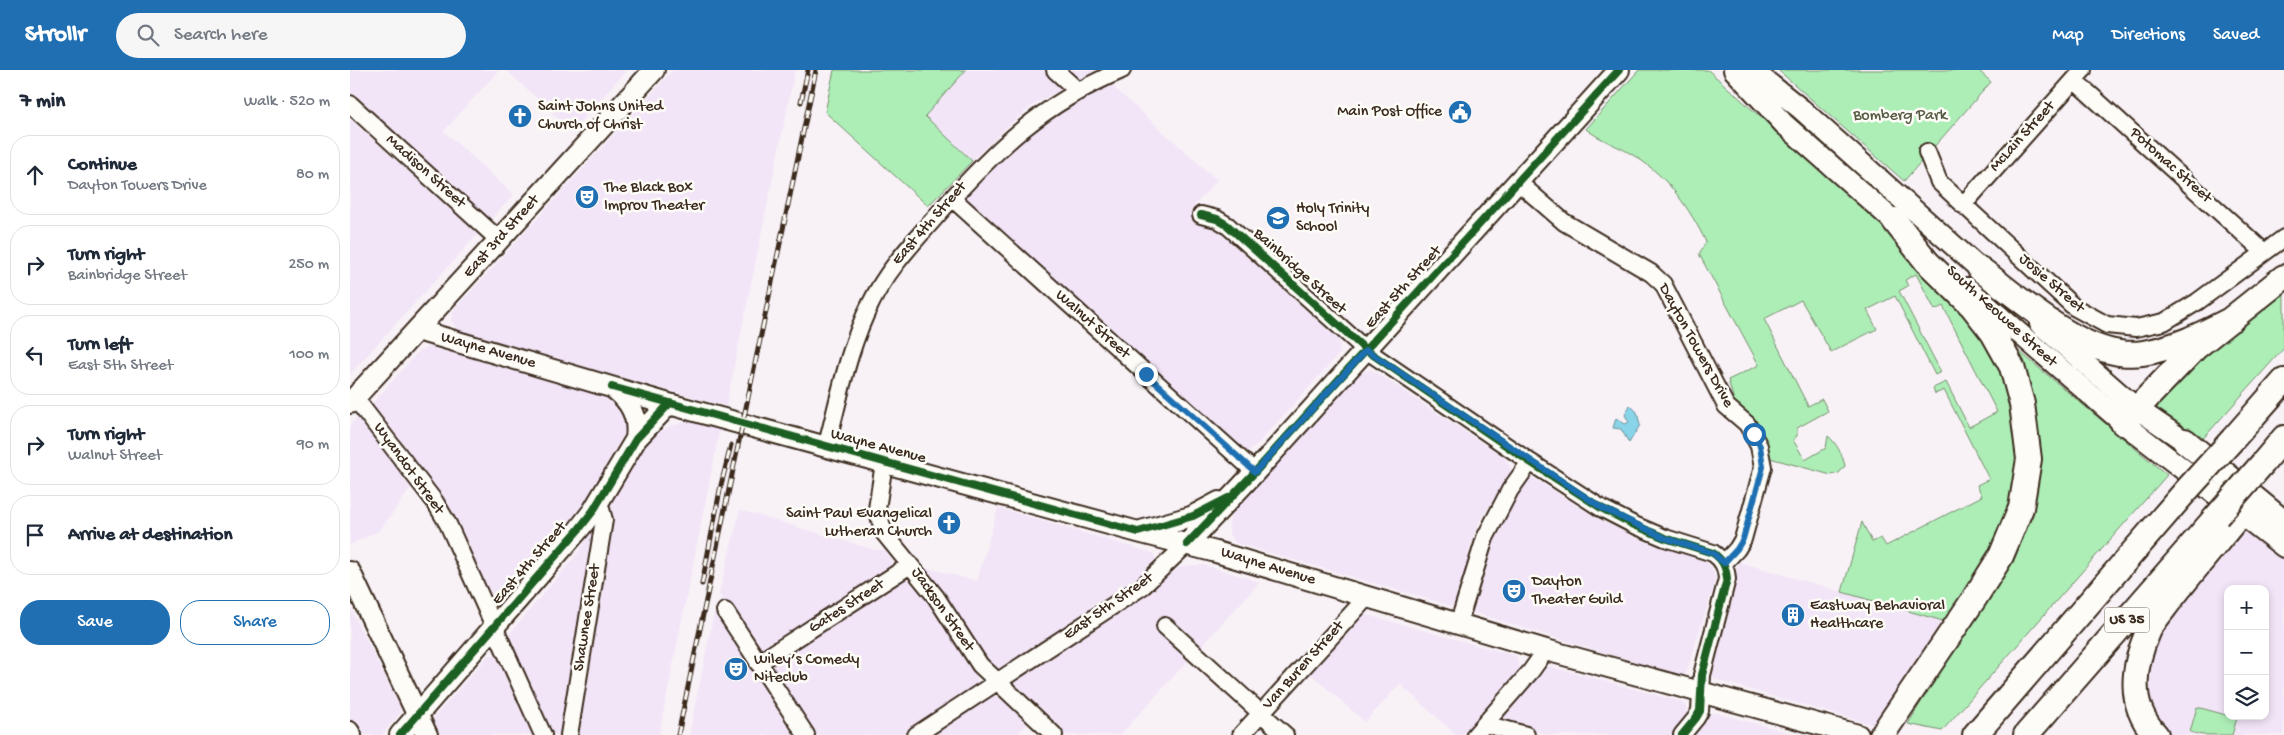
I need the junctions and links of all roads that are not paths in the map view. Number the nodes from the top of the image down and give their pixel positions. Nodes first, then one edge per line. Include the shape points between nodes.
1 (654, 70) edge
2 (1055, 70) edge
3 (1122, 70) edge
4 (1619, 70) edge
5 (1734, 70) edge
6 (1752, 70) edge
7 (2079, 75) edge
8 (1078, 91) junction
9 (350, 104) edge
10 (1927, 152) dead end
11 (1518, 182) junction
12 (952, 198) junction
13 (1963, 205) junction
14 (1202, 215) dead end
15 (1894, 220) junction
16 (2284, 238) edge
17 (499, 240) junction
18 (2264, 252) junction
19 (1980, 269) junction
20 (2284, 277) edge
21 (2232, 319) junction
22 (418, 330) junction
23 (1366, 350) junction
24 (2284, 381) edge
25 (612, 387) junction
26 (352, 401) edge
27 (669, 404) junction
28 (2130, 416) junction
29 (2284, 438) edge
30 (636, 439) junction
31 (2185, 441) junction
32 (826, 448) junction
33 (1530, 462) junction
34 (884, 463) junction
35 (2273, 466) edge
36 (1255, 472) junction
37 (1234, 494) junction
38 (599, 502) junction
39 (2284, 511) edge
40 (2225, 519) junction
41 (2284, 523) edge
42 (1138, 532) junction
43 (1187, 544) junction
44 (2284, 547) edge
45 (1724, 563) junction
46 (910, 565) junction
47 (350, 572) edge
48 (1367, 597) junction
49 (726, 611) dead end
50 (495, 625) junction
51 (1458, 625) junction
52 (1165, 626) dead end
53 (1546, 650) junction
54 (758, 663) junction
55 (997, 682) junction
56 (1702, 692) junction
57 (1987, 711) junction
58 (1262, 714) junction
59 (418, 715) junction
60 (1480, 729) edge
61 (350, 730) edge
62 (2031, 730) edge
63 (353, 735) edge
64 (400, 735) edge
65 (427, 735) edge
66 (543, 735) edge
67 (569, 735) edge
68 (806, 735) edge
69 (916, 735) edge
70 (1054, 735) edge
71 (1241, 735) edge
72 (1286, 735) edge
73 (1526, 735) edge
74 (1682, 735) edge
75 (1858, 735) edge
76 (1882, 735) edge
77 (1955, 735) edge
78 (1975, 735) edge
79 (2156, 735) edge

1 - 17 main road, East 3rd Street
2 - 8 street
3 - 8 street, East 4th Street
4 - 11 main road, East 5th Street
5 - 15 main road, South Keowee Street via 1784,124
6 - 19 main road, South Keowee Street via 1801,109
7 - 13 street, McLain Street
7 - 18 street, Potomac Street
8 - 12 street, East 4th Street via 1033,120 1000,148
9 - 17 street, Madison Street
10 - 13 street, Josie Street via 1939,182
11 - 23 main road, East 5th Street
11 - 45 street, Dayton Towers Drive via 1564,222 1651,273 1663,284 1726,406 1754,434 1760,446 1763,467 1743,539
12 - 32 street, East 4th Street via 900,256 871,302 854,345
12 - 36 street, Walnut Street
13 - 18 street, Josie Street via 2074,307 2107,324 2123,328 2154,325 2180,314
14 - 23 street, Bainbridge Street via 1227,225
15 - 28 main road, South Keowee Street via 2006,323
15 - 76 highway via 1926,262 1972,306 1993,333 2012,367 2022,404 2029,458 2021,508 2000,556
16 - 18 street, Josie Street
17 - 22 main road, East 3rd Street
19 - 21 highway via 2060,327 2098,348 2119,353 2141,354 2188,342
19 - 28 main road, South Keowee Street
20 - 21 highway
21 - 28 highway via 2196,347
22 - 25 main road, Wayne Avenue
22 - 26 main road, East 3rd Street
23 - 33 street, Bainbridge Street
23 - 36 main road, East 5th Street
24 - 57 highway, bridge
25 - 27 main road, Wayne Avenue
25 - 30 main road via 631,407 637,424
26 - 50 street, Wyandot Street via 434,502 448,524
27 - 30 main road, East 4th Street
27 - 32 main road, Wayne Avenue
28 - 31 main road, South Keowee Street
28 - 44 main road, South Keowee Street
29 - 35 highway, US 35
30 - 38 main road, East 4th Street
31 - 39 main road, South Keowee Street
31 - 41 highway
32 - 34 main road, Wayne Avenue
33 - 45 street, Bainbridge Street via 1602,508 1665,538 1713,553
33 - 51 street via 1510,490 1485,538
34 - 42 main road, Wayne Avenue
34 - 46 street, Jackson Street via 877,496 879,521 894,548
35 - 40 highway, US 35, bridge
36 - 37 main road, East 5th Street
37 - 42 main road via 1193,516
37 - 43 main road, East 5th Street
38 - 50 main road, East 4th Street via 580,529
38 - 67 street, Shawnee Street via 604,520
40 - 62 highway, US 35
40 - 79 highway via 2148,630 2138,661 2134,683 2140,711
42 - 43 main road, Wayne Avenue
43 - 48 main road, Wayne Avenue
43 - 55 street, East 5th Street via 1144,586
45 - 56 street via 1727,578 1702,675
46 - 54 street, Gates Street
46 - 55 street, Jackson Street via 936,597 980,666
47 - 59 main road
48 - 51 main road, Wayne Avenue
48 - 58 street, Van Buren Street
49 - 54 street
50 - 59 main road, East 4th Street
50 - 66 street, Wyandot Street
51 - 53 main road, Wayne Avenue
52 - 58 street
53 - 56 main road, Wayne Avenue
53 - 60 street
54 - 68 street
55 - 69 street, East 5th Street
55 - 70 street, Jackson Street
56 - 74 street via 1700,711
56 - 75 main road, Wayne Avenue
57 - 77 highway
57 - 78 highway
58 - 71 street, Van Buren Street
58 - 72 street
59 - 64 main road, East 4th Street
59 - 65 main road
60 - 73 street
61 - 63 street

